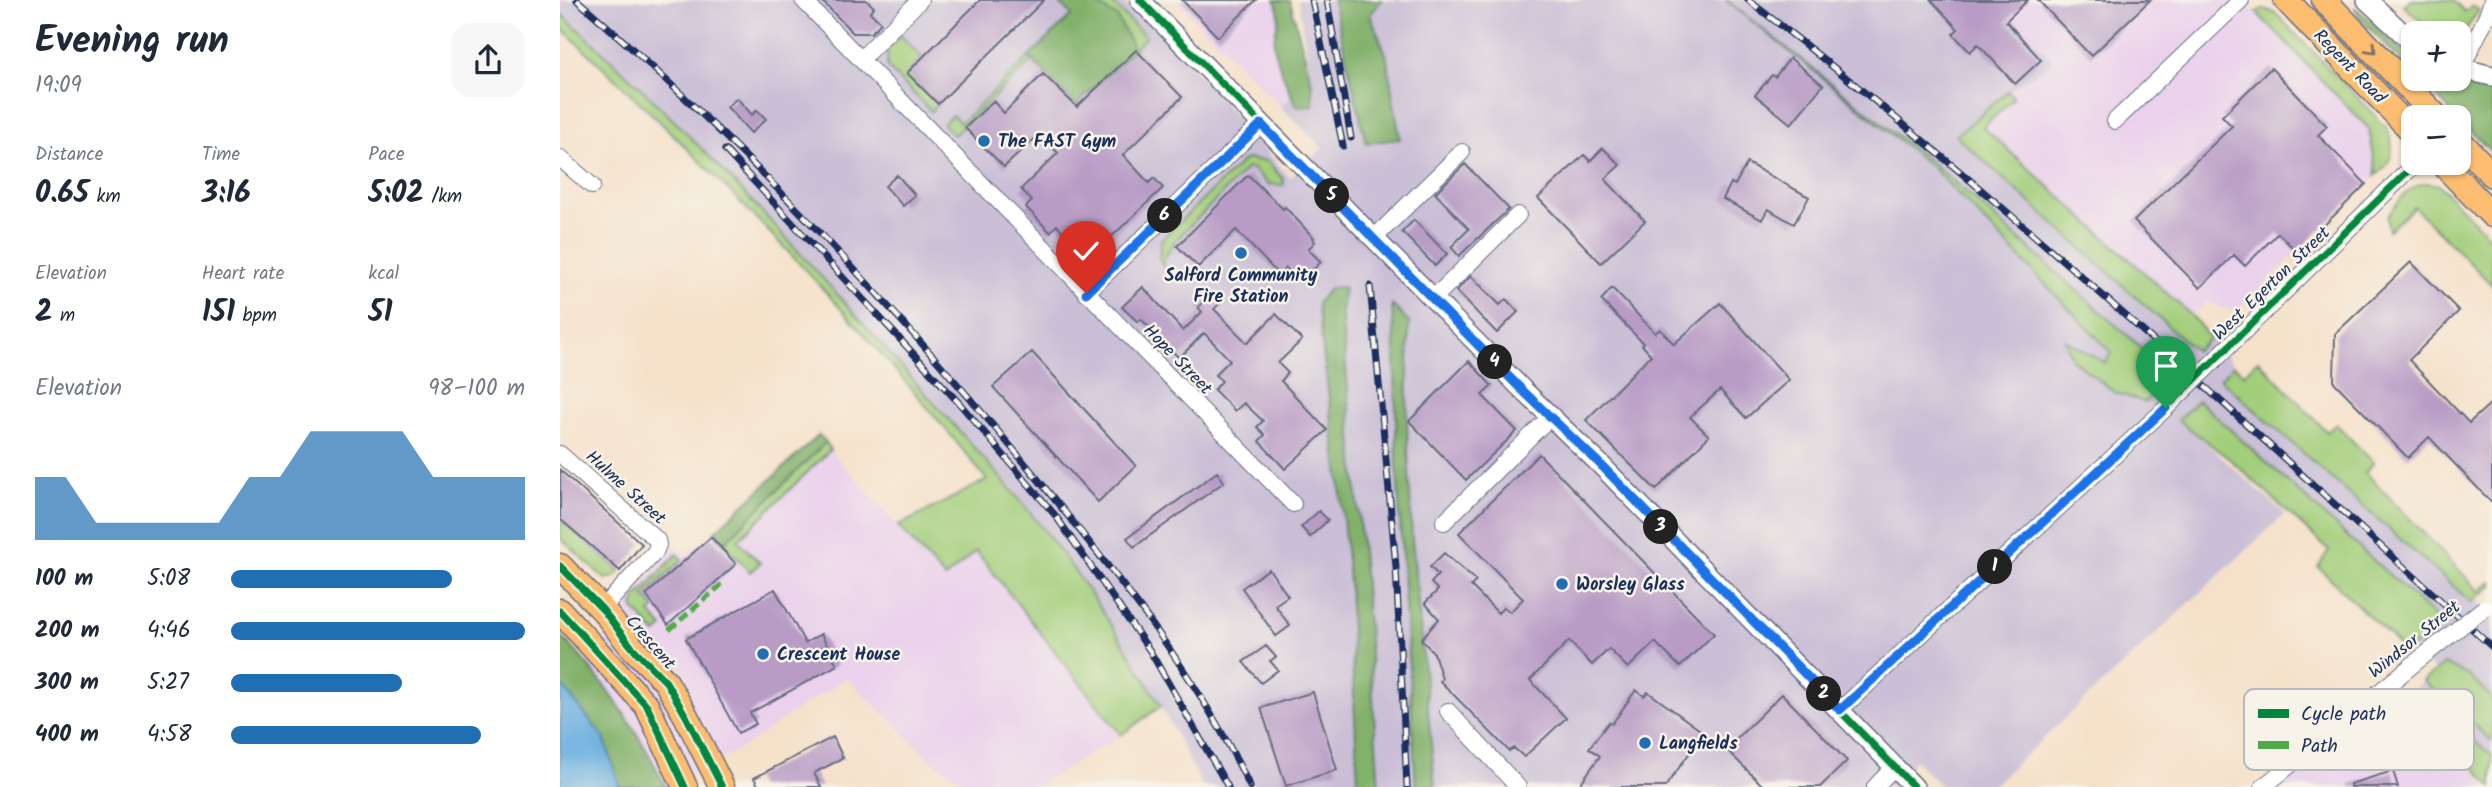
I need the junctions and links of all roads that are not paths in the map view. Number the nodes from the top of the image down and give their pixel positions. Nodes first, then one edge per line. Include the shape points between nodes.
1 (803, 0) edge
2 (920, 0) edge
3 (1140, 0) edge
4 (2241, 0) edge
5 (2286, 0) edge
6 (2324, 0) edge
7 (2367, 0) edge
8 (2492, 0) edge
9 (2401, 32) edge
10 (2471, 44) edge
11 (861, 59) junction
12 (2471, 71) edge
13 (2492, 76) edge
14 (2425, 105) edge
15 (2401, 120) edge
16 (2115, 121) dead end
17 (1261, 124) junction
18 (1462, 152) dead end
19 (2471, 153) edge
20 (560, 158) edge
21 (2404, 175) edge
22 (2454, 175) edge
23 (2492, 175) edge
24 (592, 186) dead end
25 (1518, 215) dead end
26 (2492, 215) edge
27 (1373, 239) junction
28 (1086, 293) junction
29 (1433, 299) junction
30 (1550, 417) junction
31 (560, 454) edge
32 (1293, 504) dead end
33 (1444, 522) dead end
34 (560, 566) edge
35 (2488, 605) edge
36 (602, 609) junction
37 (560, 611) edge
38 (2382, 689) edge
39 (1840, 710) junction
40 (1448, 711) dead end
41 (1895, 766) junction
42 (2284, 770) edge
43 (685, 787) edge
44 (722, 787) edge
45 (1518, 787) edge
46 (1875, 787) edge
47 (1914, 787) edge
48 (2263, 787) edge

1 - 11 street, Hope Street
2 - 11 street
3 - 17 street
4 - 16 street
5 - 15 highway, Regent Road
6 -> 14 highway, Regent Road
7 - 9 street
8 - 10 street
11 - 28 street, Hope Street
12 - 13 street
17 - 27 street
17 - 28 street
18 - 27 street
19 - 23 highway
20 - 24 street
21 - 39 street, West Egerton Street, bridge via 2166,408
22 - 26 highway
25 - 29 street
27 - 29 street
28 - 32 street, Hope Street
29 - 30 street
30 - 33 street
30 - 39 street
31 - 36 street, Hulme Street via 654,535 658,545
34 - 36 highway, Crescent
35 - 38 street, Windsor Street, bridge
36 - 44 highway, Crescent via 666,682
37 - 43 highway via 648,706
39 - 41 street
40 - 45 street
41 - 46 street
41 - 47 street
42 - 48 street, Windsor Street, bridge

